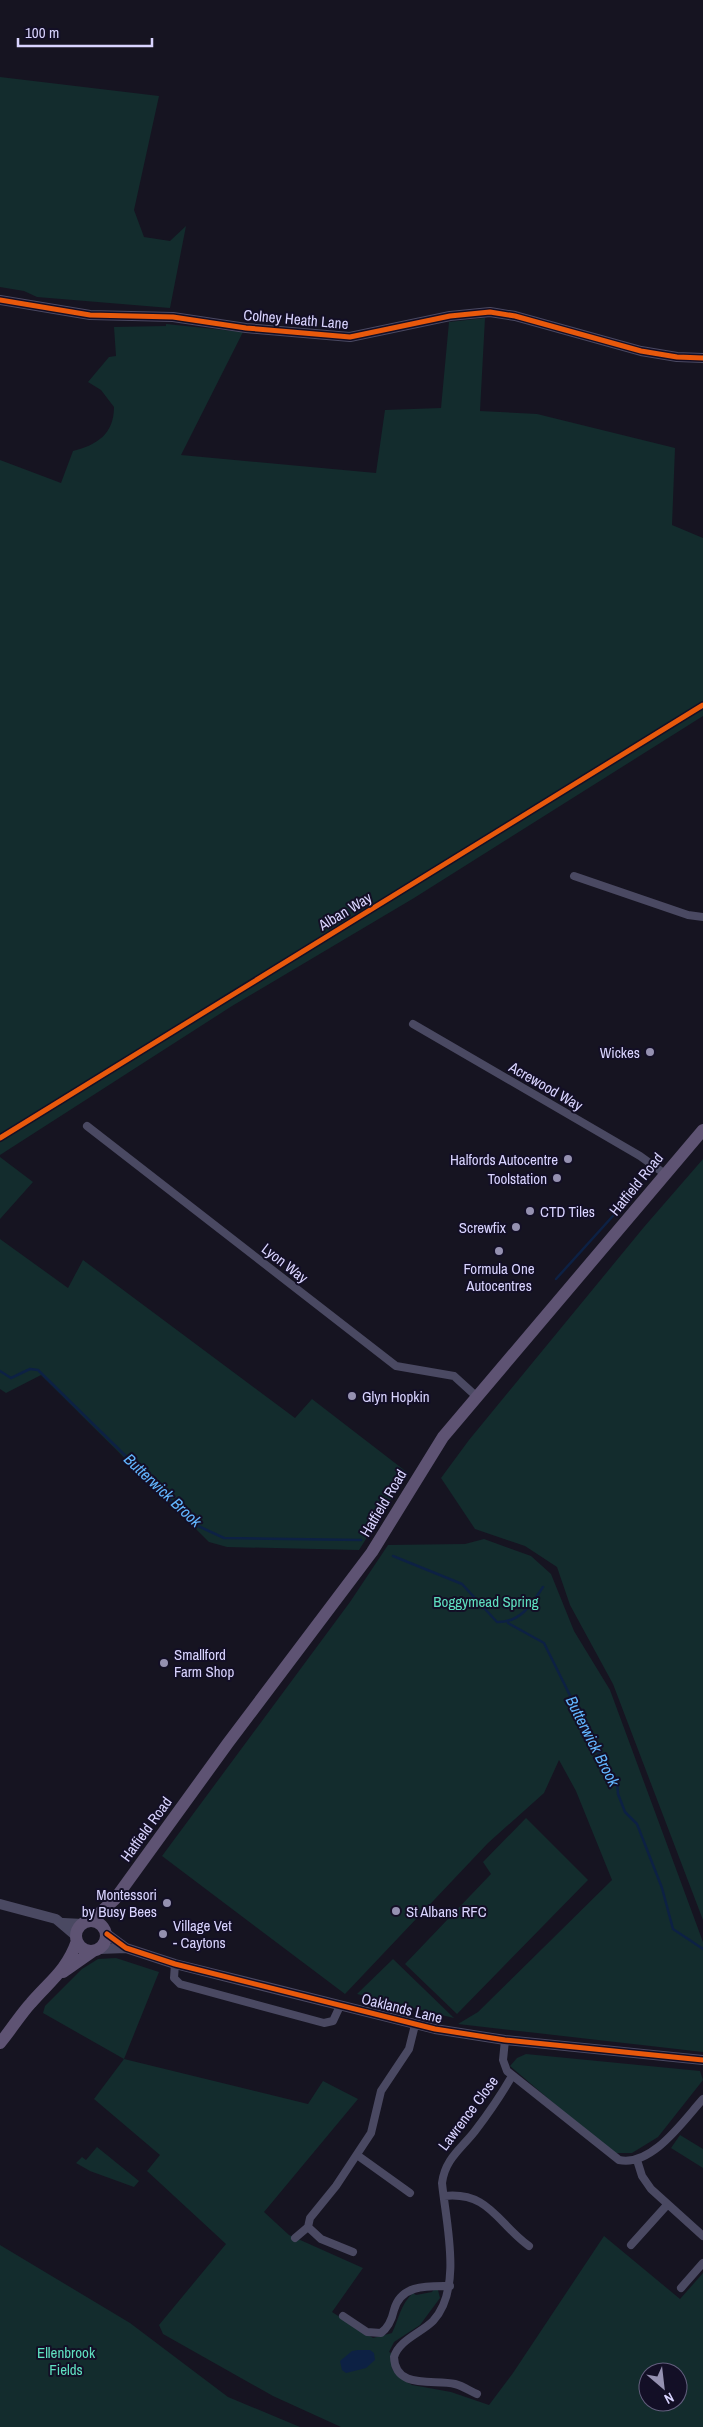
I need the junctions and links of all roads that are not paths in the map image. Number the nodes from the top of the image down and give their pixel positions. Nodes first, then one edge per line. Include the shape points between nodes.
1 (0, 300) edge
2 (703, 358) edge
3 (574, 876) dead end
4 (703, 917) edge
5 (413, 1024) dead end
6 (87, 1126) dead end
7 (703, 1130) edge
8 (665, 1174) junction
9 (476, 1396) junction
10 (0, 1904) edge
11 (109, 1907) junction
12 (87, 1922) junction
13 (63, 1923) junction
14 (106, 1933) junction
15 (77, 1938) junction
16 (126, 1948) junction
17 (96, 1950) junction
18 (175, 1964) junction
19 (59, 1975) junction
20 (340, 2006) junction
21 (415, 2025) junction
22 (505, 2040) junction
23 (0, 2043) edge
24 (703, 2060) edge
25 (512, 2076) junction
26 (703, 2099) edge
27 (357, 2155) junction
28 (638, 2160) junction
29 (410, 2193) dead end
30 (444, 2196) junction
31 (667, 2205) junction
32 (308, 2227) junction
33 (703, 2236) edge
34 (295, 2238) dead end
35 (631, 2245) dead end
36 (529, 2246) dead end
37 (353, 2252) dead end
38 (703, 2264) edge
39 (450, 2286) junction
40 (682, 2288) dead end
41 (343, 2316) dead end
42 (477, 2394) dead end

1 - 2 street, Colney Heath Lane via 90,314 173,317 350,338 450,316 497,313 641,351
3 - 4 street via 688,915
5 - 8 street, Acrewood Way via 640,1156
6 - 9 street, Lyon Way via 396,1366 454,1376
7 - 8 main road, Hatfield Road
8 - 9 main road, Hatfield Road
9 - 11 main road, Hatfield Road via 430,1455 372,1552
10 - 13 street
11 - 12 main road, Hatfield Road
11 - 14 main road, Hatfield Road
12 - 13 street
12 - 14 main road via 100,1924
12 - 15 main road
13 - 15 street
14 - 16 street, Oaklands Lane
14 - 17 main road via 105,1943
15 - 17 main road via 83,1949
15 - 19 main road via 70,1959
16 - 17 street, Oaklands Lane
16 - 18 street, Oaklands Lane
17 - 19 main road
18 - 20 street, Oaklands Lane
18 - 20 street, Oaklands Lane via 174,1978 180,1984 324,2023 333,2021
19 - 23 main road via 31,2003
20 - 21 street, Oaklands Lane
21 - 22 street, Oaklands Lane
21 - 27 street via 408,2050 380,2091 373,2128
22 - 24 street, Oaklands Lane
22 - 25 street via 503,2063
25 - 28 street via 613,2156 624,2161
25 - 30 street, Lawrence Close via 476,2130 448,2162 444,2173
26 - 28 street via 663,2143
27 - 29 street
27 - 32 street via 310,2218
28 - 31 street via 646,2184
30 - 36 street via 460,2195 485,2206
30 - 39 street, Lawrence Close
31 - 33 street
31 - 35 street
32 - 34 street
32 - 37 street via 320,2239
38 - 40 street
39 - 41 street via 422,2286 404,2293 397,2301 389,2325 377,2334 367,2332
39 - 42 street, Lawrence Close via 445,2304 437,2316 425,2329 399,2346 394,2365 410,2380 456,2384

